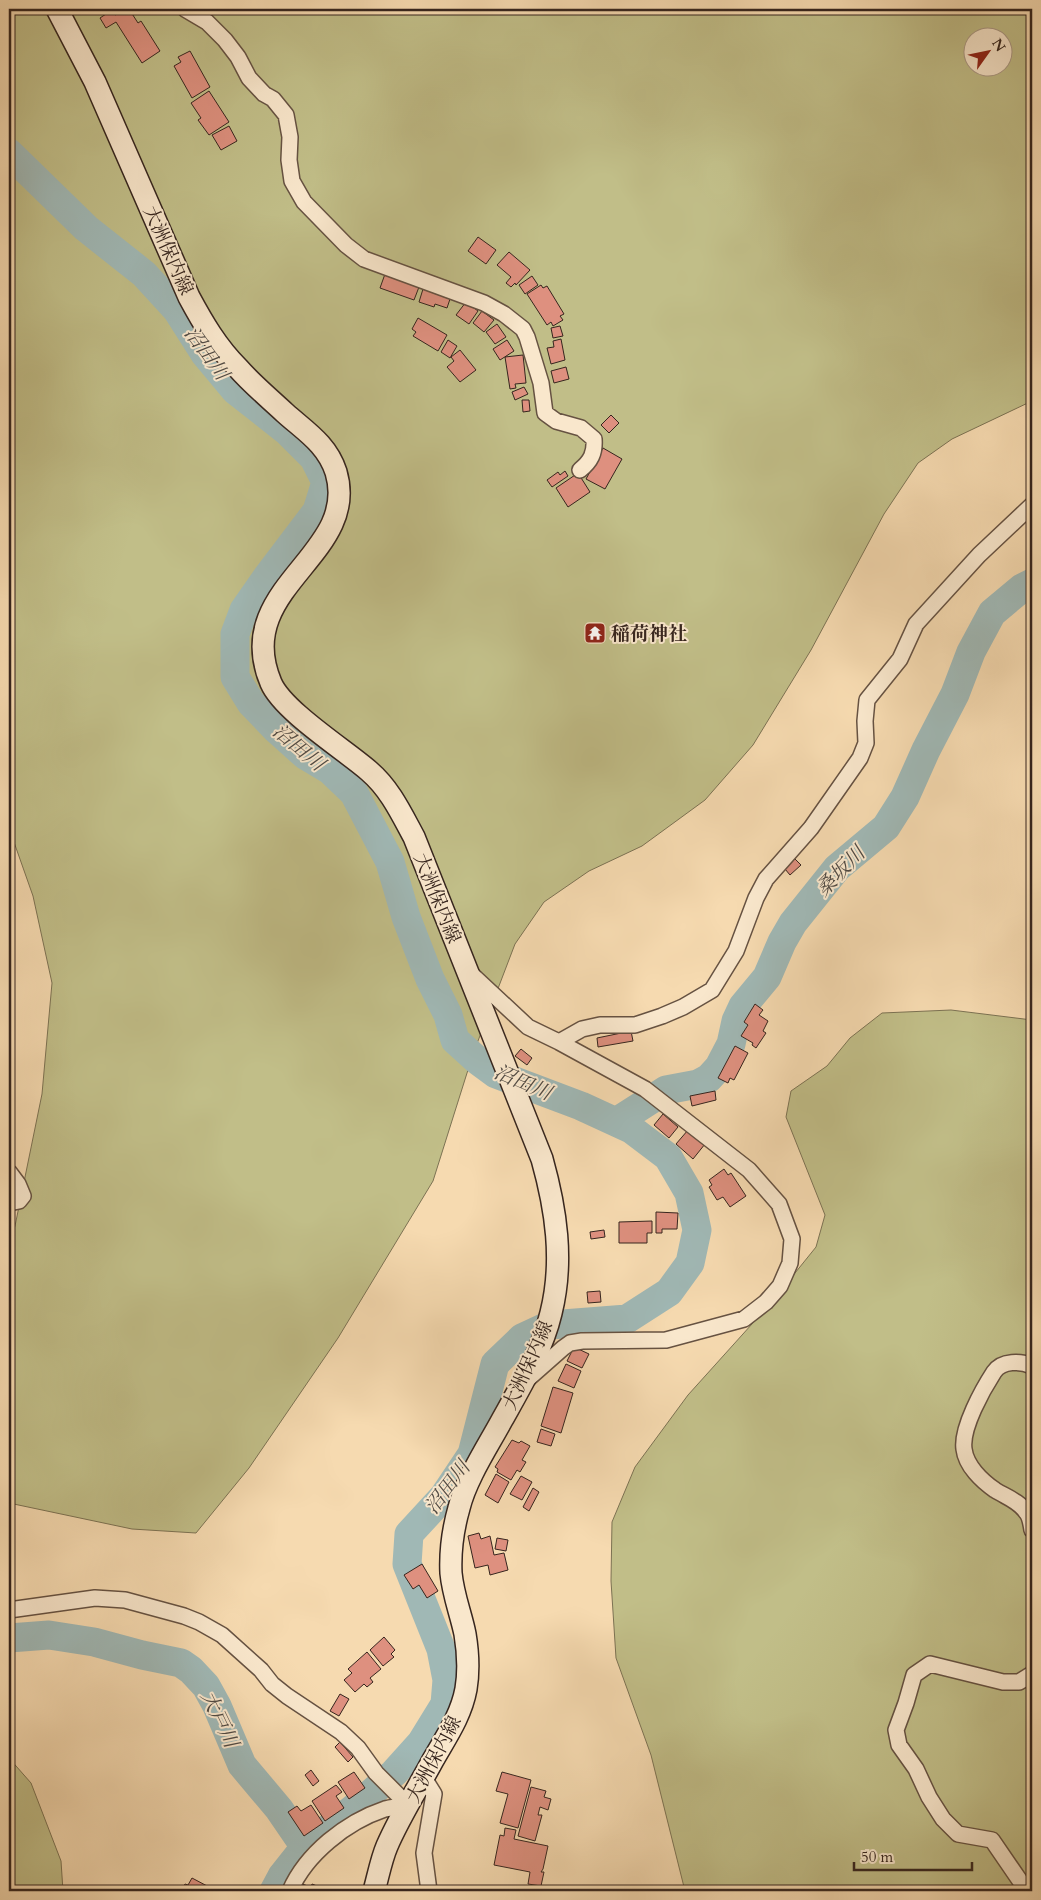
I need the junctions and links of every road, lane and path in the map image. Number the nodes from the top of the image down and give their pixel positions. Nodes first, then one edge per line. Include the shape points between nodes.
1 (57, 9) edge
2 (185, 9) edge
3 (580, 470) dead end
4 (1032, 505) edge
5 (466, 969) junction
6 (559, 1042) junction
7 (9, 1172) edge
8 (9, 1203) edge
9 (1032, 1366) edge
10 (523, 1383) junction
11 (1032, 1530) edge
12 (9, 1610) edge
13 (1032, 1674) edge
14 (424, 1778) junction
15 (408, 1805) junction
16 (290, 1891) edge
17 (374, 1891) edge
18 (429, 1891) edge
19 (1027, 1891) edge

1 - 5 main road, 大洲保内線 via 95,82 204,325 238,369 318,441 336,472 339,494 331,527 269,614 264,630 266,669 272,685 284,701 386,788 414,837
2 - 3 street via 207,22 225,40 249,78 286,115 292,181 304,202 346,245 364,259 484,303 522,329 541,383 545,413 556,421 581,428 594,439 595,451
4 - 6 street via 979,555 916,624 900,659 868,700 866,743 860,758 811,828 766,879 736,951 712,990 662,1016 634,1025 600,1025 582,1029
5 - 6 street via 528,1027
5 - 10 main road, 大洲保内線 via 542,1159 557,1230 551,1314
6 - 10 street via 645,1089 749,1170 779,1204 792,1239 790,1263 780,1286 744,1319 666,1340 570,1343
7 - 8 street via 23,1196 19,1201
9 - 11 street via 1010,1362 996,1368 973,1411 964,1449 979,1478 1015,1500 1027,1512
10 - 14 main road, 大洲保内線 via 459,1505 452,1538 451,1574 465,1634 468,1657 466,1689 457,1720
12 - 15 street via 95,1598 147,1606 199,1622 222,1635 287,1696 341,1732
13 - 19 street via 1019,1682 1003,1682 930,1664 914,1675 896,1730 898,1745 916,1769 944,1819 958,1834 992,1840
14 - 15 main road, 大洲保内線
14 - 18 street via 434,1794 424,1853
15 - 16 street via 386,1809 358,1821 317,1850 297,1875
15 - 17 main road, 大洲保内線 via 387,1847

